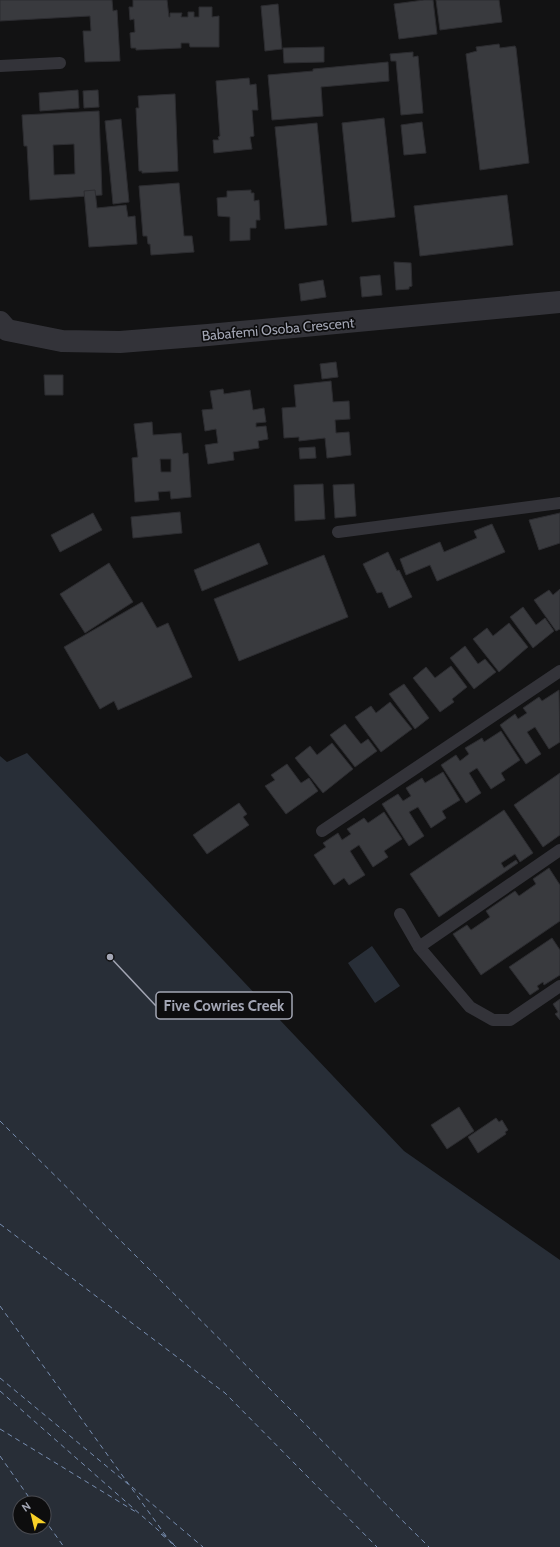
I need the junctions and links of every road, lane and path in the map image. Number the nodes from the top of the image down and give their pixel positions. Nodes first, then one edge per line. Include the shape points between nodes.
1 (60, 63) dead end
2 (0, 66) edge
3 (560, 302) edge
4 (0, 322) edge
5 (560, 503) edge
6 (338, 532) dead end
7 (560, 671) edge
8 (322, 831) dead end
9 (560, 850) edge
10 (400, 914) dead end
11 (419, 947) junction
12 (560, 986) edge

1 - 2 lane
3 - 4 street, Babafemi Osoba Crescent via 120,342 62,341 6,330
5 - 6 lane
7 - 8 lane
9 - 11 lane
10 - 11 lane
11 - 12 lane via 470,1007 493,1020 510,1020

